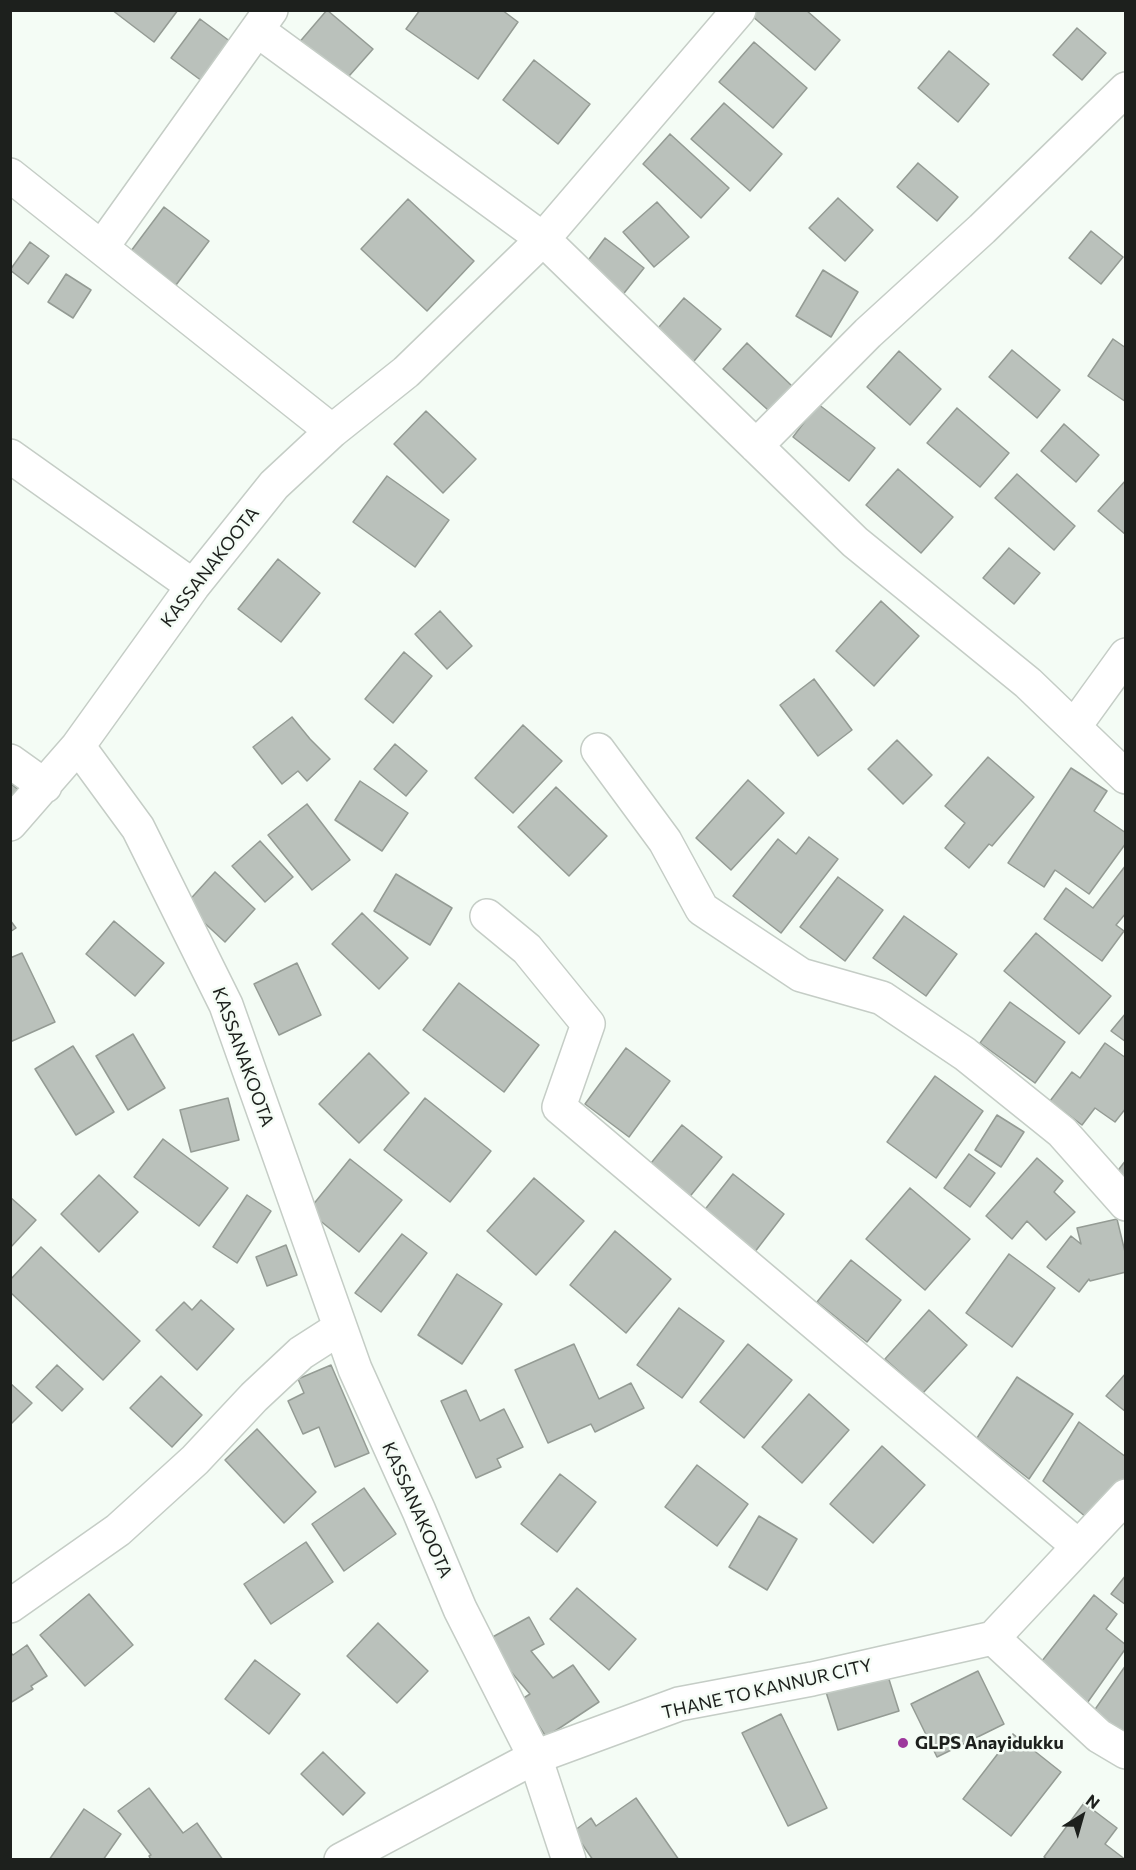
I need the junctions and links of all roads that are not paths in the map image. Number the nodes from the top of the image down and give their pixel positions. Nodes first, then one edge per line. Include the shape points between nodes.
1 (739, 10) edge
2 (264, 20) edge
3 (1125, 89) edge
4 (10, 174) edge
5 (543, 239) junction
6 (102, 247) junction
7 (332, 431) junction
8 (756, 446) junction
9 (10, 456) edge
10 (193, 586) junction
11 (1125, 655) edge
12 (1074, 727) junction
13 (78, 746) junction
14 (598, 750) dead end
15 (10, 761) edge
16 (1125, 777) edge
17 (45, 786) junction
18 (10, 824) edge
19 (487, 916) dead end
20 (1125, 1204) edge
21 (340, 1328) junction
22 (1125, 1496) edge
23 (1078, 1546) junction
24 (10, 1606) edge
25 (993, 1638) junction
26 (1125, 1752) edge
27 (535, 1757) junction
28 (341, 1860) edge
29 (569, 1860) edge

1 - 5 street, KASSANAKOOTA
2 - 5 street
2 - 6 street
3 - 8 street via 982,229 868,333
4 - 6 street
5 - 7 street, KASSANAKOOTA via 406,372
5 - 8 street
6 - 7 street
7 - 10 street, KASSANAKOOTA via 274,485
8 - 12 street via 855,542 1028,683
9 - 10 street
10 - 13 street, KASSANAKOOTA
11 - 12 street
12 - 16 street
13 - 17 street
13 - 21 street, KASSANAKOOTA via 138,828 226,1005
14 - 20 street via 665,841 702,909 801,975 882,998 965,1054 1062,1132
15 - 17 street
17 - 18 street
19 - 23 street via 527,949 588,1024 559,1107
21 - 24 street via 301,1353 195,1460 118,1530
21 - 27 street, KASSANAKOOTA via 460,1609
22 - 23 street
23 - 25 street
25 - 26 street via 1099,1736
25 - 27 street, THANE TO KANNUR CITY via 679,1704
27 - 28 street, THANE TO KANNUR CITY
27 - 29 street, KASSANAKOOTA

